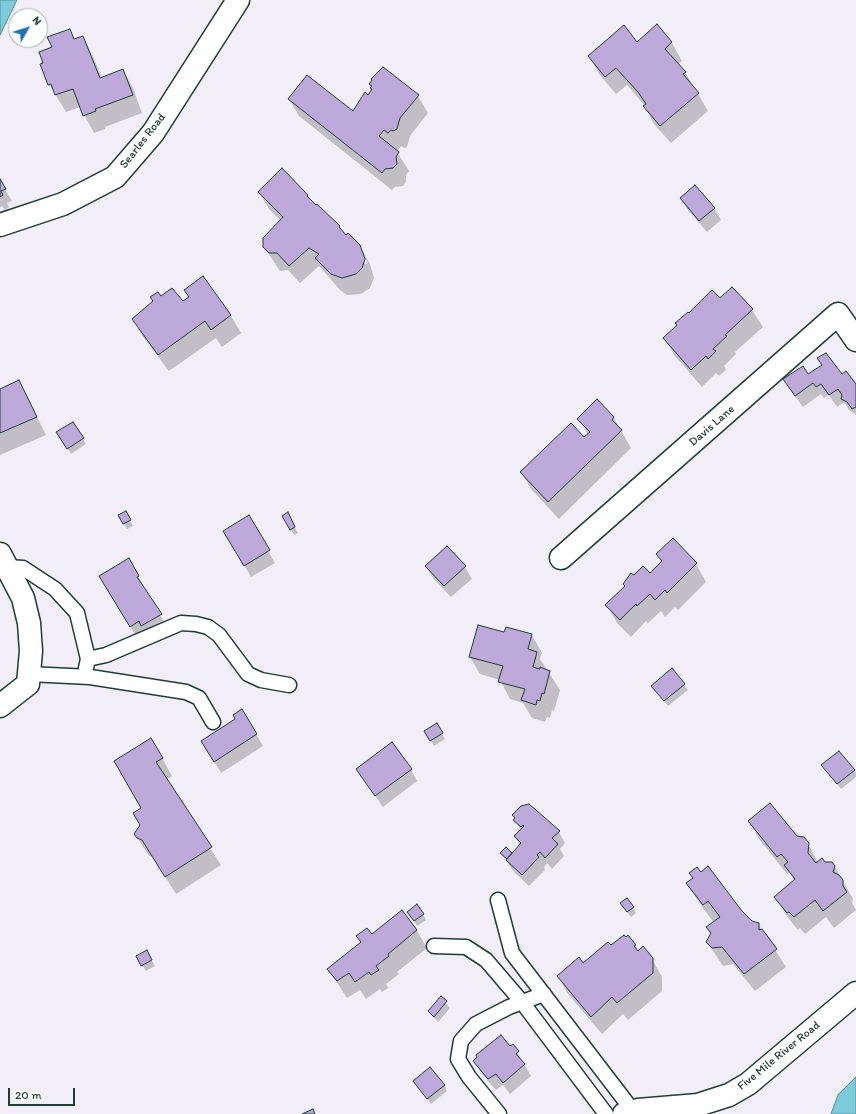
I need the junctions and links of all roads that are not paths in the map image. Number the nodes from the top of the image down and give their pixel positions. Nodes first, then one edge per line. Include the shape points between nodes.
1 (234, 2) edge
2 (0, 224) edge
3 (856, 340) edge
4 (561, 558) dead end
5 (3, 560) edge
6 (88, 660) junction
7 (29, 674) junction
8 (84, 677) junction
9 (289, 685) dead end
10 (0, 706) edge
11 (213, 722) dead end
12 (498, 900) dead end
13 (434, 946) dead end
14 (856, 993) edge
15 (544, 994) junction
16 (522, 1002) junction
17 (629, 1113) edge
18 (499, 1114) edge
19 (606, 1114) edge

1 - 2 street, Searles Road via 153,133 115,177 63,204
3 - 4 street, Davis Lane via 838,314
5 - 6 lane via 23,568 55,589 77,613
5 - 7 street via 23,598 29,622
6 - 8 lane
6 - 9 lane via 106,655 181,623 196,624 208,627 219,635 248,674 261,680
7 - 8 lane
7 - 10 street via 28,684
8 - 11 lane via 186,692 199,698
12 - 15 lane via 512,953
13 - 16 lane via 466,947 476,953 486,960
14 - 17 street, Five Mile River Road via 748,1084 729,1095 698,1104
15 - 16 lane
15 - 17 lane
16 - 18 lane via 476,1024 461,1042 458,1060
16 - 19 lane

